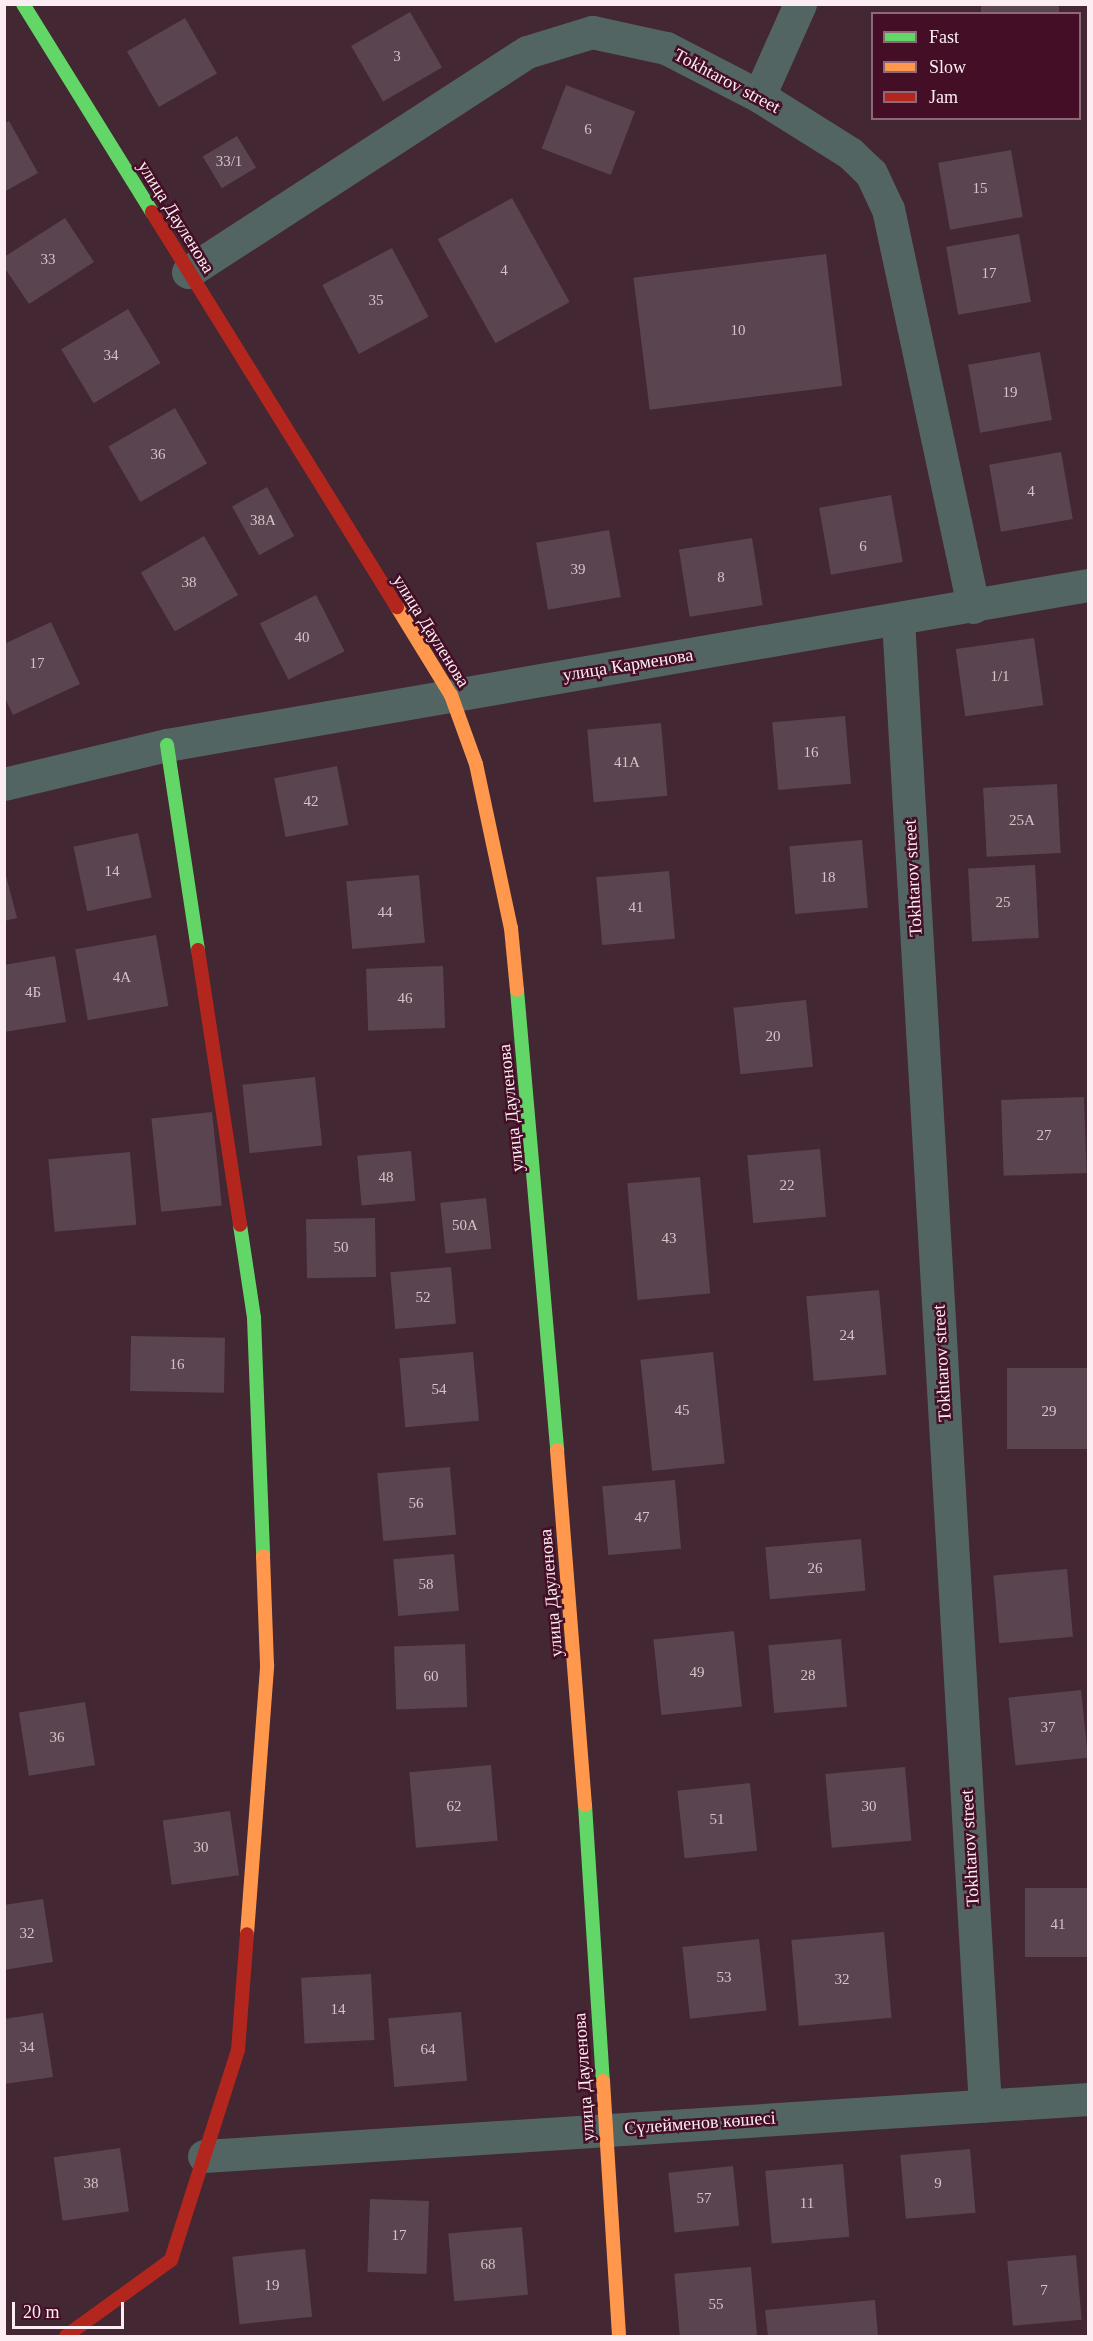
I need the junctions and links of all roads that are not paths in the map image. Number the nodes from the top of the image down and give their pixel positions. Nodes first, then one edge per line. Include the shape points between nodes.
1 (23, 4) edge
2 (800, 4) edge
3 (759, 96) junction
4 (188, 272) junction
5 (1089, 585) edge
6 (973, 607) junction
7 (898, 620) junction
8 (451, 694) junction
9 (167, 745) junction
10 (4, 784) edge
11 (1089, 2099) edge
12 (985, 2105) junction
13 (605, 2130) junction
14 (204, 2156) junction
15 (66, 2337) edge
16 (619, 2337) edge

1 - 4 street, улица Дауленова
2 - 3 street
3 - 4 street, Tokhtarov street via 666,48 592,32 527,52
3 - 6 street, Tokhtarov street via 850,153 871,173 888,209
4 - 8 street, улица Дауленова
5 - 6 street, улица Карменова
6 - 7 street, улица Карменова
7 - 8 street, улица Карменова
7 - 12 street, Tokhtarov street
8 - 9 street, улица Карменова
8 - 13 street, улица Дауленова via 476,764 511,928 580,1729
9 - 10 street, улица Карменова
9 - 14 street via 254,1318 267,1665 238,2050
11 - 12 street, Сүлейменов көшесі
12 - 13 street, Сүлейменов көшесі
13 - 14 street, Сүлейменов көшесі
13 - 16 street, улица Дауленова
14 - 15 street via 171,2260

